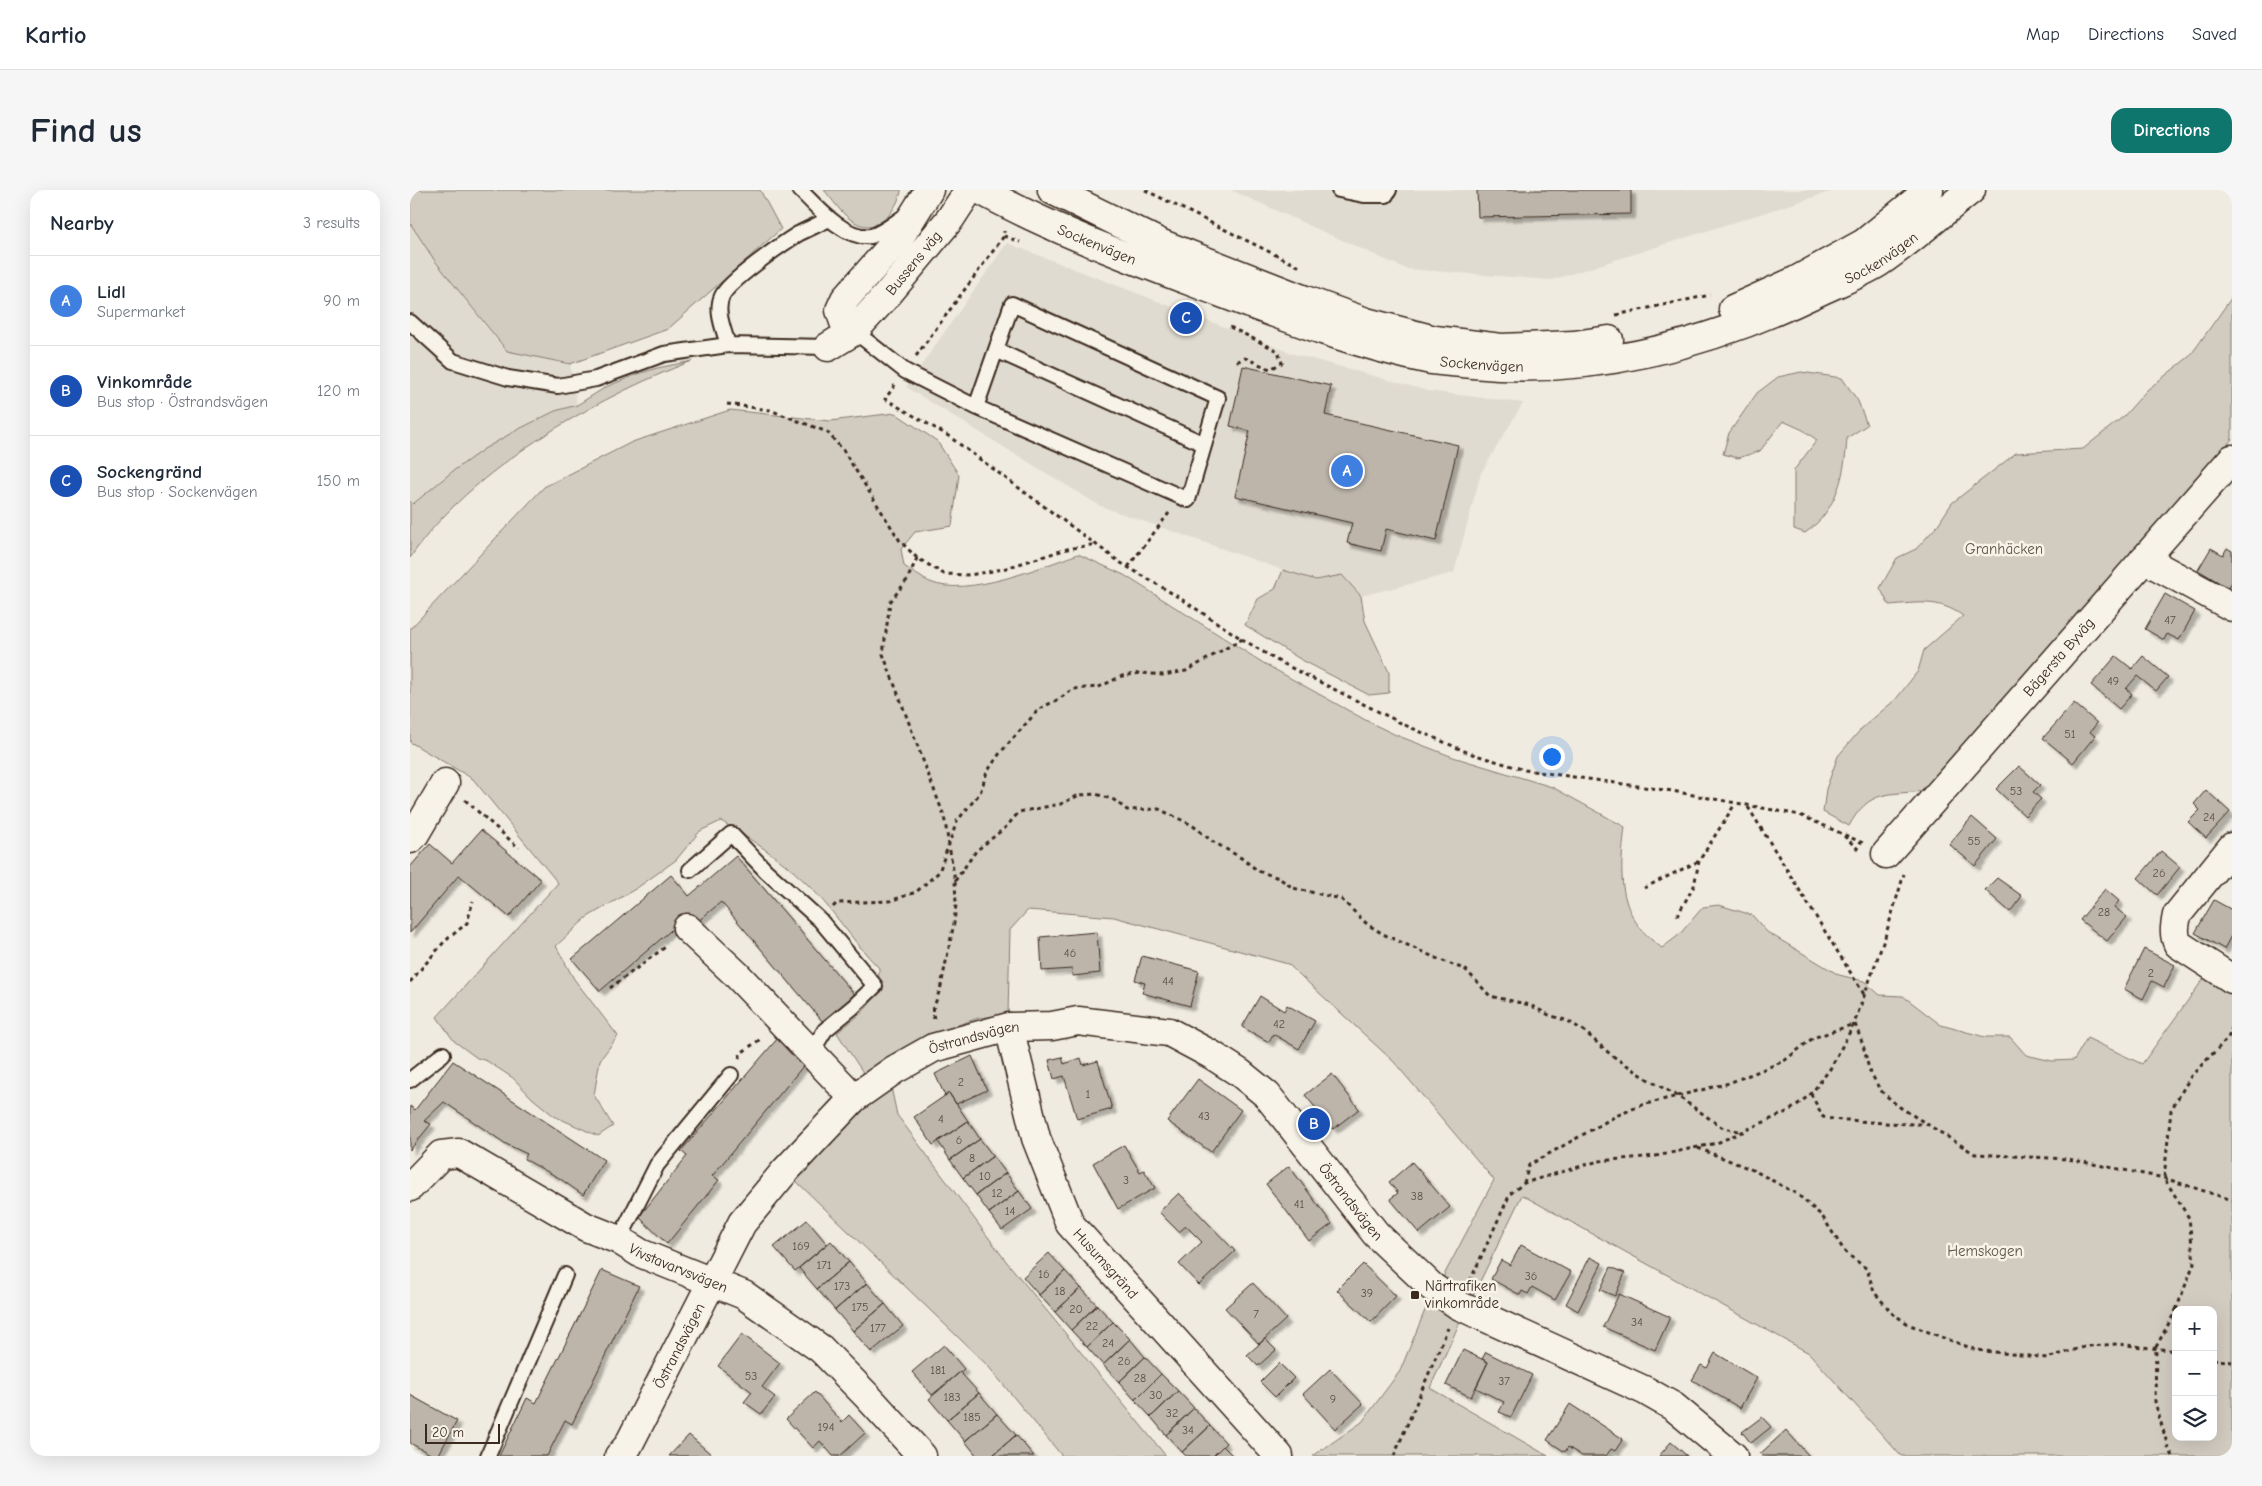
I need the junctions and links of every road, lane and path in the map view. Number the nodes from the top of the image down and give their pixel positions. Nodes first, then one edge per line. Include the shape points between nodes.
1 (800, 190) edge
2 (969, 190) edge
3 (980, 190) edge
4 (1052, 190) edge
5 (1145, 190) edge
6 (1339, 190) edge
7 (1389, 190) edge
8 (1929, 190) edge
9 (1971, 190) edge
10 (924, 198) edge
11 (1011, 207) junction
12 (829, 219) junction
13 (1004, 236) junction
14 (1022, 243) dead end
15 (1309, 272) dead end
16 (1717, 293) dead end
17 (1612, 316) dead end
18 (410, 322) edge
19 (1225, 325) dead end
20 (854, 331) junction
21 (728, 345) junction
22 (828, 347) joint
23 (996, 350) junction
24 (1234, 363) dead end
25 (905, 371) junction
26 (727, 404) dead end
27 (976, 407) junction
28 (1204, 444) junction
29 (2232, 459) edge
30 (1188, 500) junction
31 (1098, 544) junction
32 (917, 558) junction
33 (2144, 559) junction
34 (1128, 567) junction
35 (2232, 606) edge
36 (1242, 640) junction
37 (445, 783) joint
38 (1735, 804) junction
39 (1748, 806) junction
40 (410, 839) edge
41 (949, 843) junction
42 (2232, 847) edge
43 (519, 848) dead end
44 (1699, 861) junction
45 (1895, 863) junction
46 (690, 870) dead end
47 (955, 881) junction
48 (1644, 888) dead end
49 (473, 901) dead end
50 (1677, 916) dead end
51 (820, 920) junction
52 (687, 928) joint
53 (2232, 979) edge
54 (410, 982) edge
55 (610, 988) dead end
56 (1865, 996) junction
57 (783, 1022) junction
58 (1854, 1024) junction
59 (1008, 1027) junction
60 (2232, 1028) edge
61 (933, 1048) junction
62 (811, 1053) junction
63 (442, 1054) dead end
64 (732, 1074) joint
65 (410, 1080) edge
66 (1811, 1094) junction
67 (1679, 1097) junction
68 (854, 1098) junction
69 (1925, 1124) junction
70 (1744, 1132) junction
71 (1697, 1147) junction
72 (1541, 1178) dead end
73 (2164, 1178) junction
74 (1524, 1183) dead end
75 (410, 1187) edge
76 (2232, 1200) edge
77 (618, 1240) junction
78 (565, 1275) dead end
79 (712, 1280) junction
80 (2178, 1306) edge
81 (2172, 1317) edge
82 (2156, 1347) junction
83 (2172, 1350) edge
84 (2217, 1360) edge
85 (2232, 1362) edge
86 (488, 1456) edge
87 (619, 1456) edge
88 (922, 1456) edge
89 (1279, 1456) edge
90 (1733, 1456) edge
91 (2173, 1456) edge

1 - 12 lane
2 - 20 street, Bussens väg via 918,259
3 - 11 street, Sockenvägen
4 - 8 street, Sockenvägen via 1162,244 1366,322 1435,340 1501,348 1574,345 1646,335 1710,319 1795,281 1864,244
5 - 15 path
6 - 7 lane via 1364,195 1386,195
9 - 11 street, Sockenvägen via 1877,263 1730,331 1654,353 1573,365 1504,367 1433,360 1295,322 1150,266
10 - 12 lane via 883,231 870,236 857,236
10 - 20 street, Bussens väg via 899,238 845,299 840,310 844,322
11 - 13 path
12 - 21 lane via 797,235 733,282 722,295 721,320
13 - 14 path
13 - 25 path
16 - 17 path
18 - 21 lane via 453,361 508,378 558,386 596,379 664,354
19 - 24 path via 1278,351 1282,363 1270,369 1245,358
20 - 22 street, Bussens väg
20 - 25 lane
21 - 22 lane
23 - 27 lane
23 - 28 lane
23 - 28 lane via 1012,304 1218,398
25 - 27 lane
25 - 31 path via 885,399 947,435
26 - 32 path via 770,410 826,432 843,450 900,541
27 - 30 lane
28 - 30 lane
29 - 33 street, Bägersta Byväg
30 - 34 path via 1168,514
31 - 32 path via 970,575 944,574
31 - 34 path
32 - 41 path via 907,580 890,602 883,654 936,792
33 - 35 street
33 - 45 street, Bägersta Byväg
34 - 36 path
36 - 38 path via 1337,693 1469,753 1525,770 1672,791
36 - 41 path via 1186,671 1163,675 1141,673 1122,676 1099,687 1073,688 1039,709 987,772 980,793 957,821
37 - 40 street
37 - 43 path
38 - 39 path
38 - 44 path
39 - 45 path via 1800,815
39 - 56 path
41 - 47 path
41 - 51 path via 939,872 916,892 890,901 837,903
42 - 53 street via 2176,915 2175,937 2178,944
44 - 48 path
44 - 50 path via 1694,886
45 - 56 path
46 - 51 lane via 732,834 766,871
47 - 61 path via 954,923 933,1010
47 - 67 path via 976,851 1019,812 1061,804 1079,795 1096,794 1114,800 1127,810 1159,809 1192,825 1258,870 1293,888 1341,899 1383,934 1466,970 1490,996 1530,1005 1568,1021 1648,1080
49 - 54 path via 466,923 444,942
51 - 62 lane via 875,986 826,1030
52 - 55 path via 681,936
52 - 57 street
56 - 58 path
57 - 62 street
57 - 64 path via 741,1053
58 - 66 path via 1830,1069
58 - 67 path via 1813,1038 1784,1061 1729,1083
58 - 69 path via 1869,1069 1880,1090
59 - 61 street, Östrandsvägen
59 - 89 street, Husumsgränd via 1036,1138 1070,1224
59 - 90 street, Östrandsvägen via 1052,1026 1078,1021 1169,1032 1212,1056 1267,1094 1376,1234 1432,1287 1465,1308 1646,1391 1674,1407
60 - 73 path via 2228,1038 2191,1076 2171,1110
61 - 68 street, Östrandsvägen
62 - 68 street
63 - 65 lane
64 - 77 lane via 657,1165
66 - 69 path via 1823,1117 1840,1122
66 - 70 path via 1789,1111
67 - 70 path via 1723,1128
67 - 74 path via 1642,1105 1585,1132 1529,1165
68 - 79 street, Östrandsvägen via 742,1223
69 - 73 path via 1974,1154 2068,1159
70 - 71 path
71 - 72 path via 1656,1156 1599,1161
71 - 82 path via 1755,1171 1797,1194 1822,1216 1845,1252 1867,1269 1874,1292 1893,1314 1910,1325 1976,1350 2048,1358 2088,1346
73 - 76 path
73 - 80 path via 2189,1218 2194,1263
75 - 77 street, Vivstavarvsvägen via 441,1155 459,1153 586,1227
77 - 79 street, Vivstavarvsvägen via 640,1253
78 - 86 lane
79 - 87 street, Östrandsvägen via 628,1446
79 - 88 street, Vivstavarvsvägen via 744,1295 821,1349
81 - 82 path
82 - 83 path
82 - 91 path via 2155,1402
84 - 85 path

